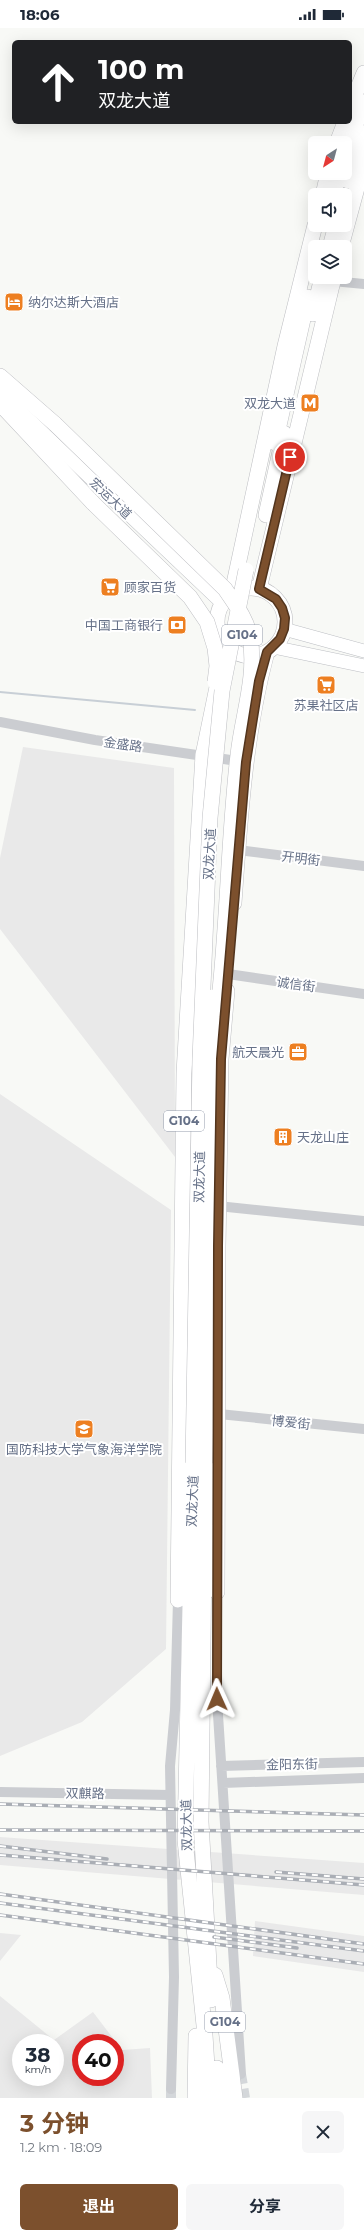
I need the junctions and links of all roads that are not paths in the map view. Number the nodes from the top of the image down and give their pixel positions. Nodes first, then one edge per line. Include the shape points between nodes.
1 (364, 73) edge
2 (352, 102) edge
3 (364, 102) edge
4 (345, 124) edge
5 (364, 133) edge
6 (347, 136) edge
7 (352, 144) edge
8 (352, 150) edge
9 (347, 180) edge
10 (316, 236) edge
11 (342, 240) edge
12 (352, 282) edge
13 (311, 284) edge
14 (328, 284) edge
15 (329, 284) edge
16 (364, 284) edge
17 (0, 376) edge
18 (0, 392) edge
19 (1, 406) edge
20 (259, 589) junction
21 (224, 602) junction
22 (284, 629) junction
23 (226, 645) junction
24 (270, 649) junction
25 (364, 651) edge
26 (364, 666) edge
27 (0, 722) edge
28 (203, 755) junction
29 (246, 762) junction
30 (238, 850) junction
31 (364, 866) edge
32 (228, 974) junction
33 (364, 994) edge
34 (211, 1060) junction
35 (218, 1206) junction
36 (364, 1221) edge
37 (195, 1308) junction
38 (219, 1414) junction
39 (364, 1430) edge
40 (199, 1463) junction
41 (217, 1592) joint
42 (178, 1600) joint
43 (175, 1710) junction
44 (364, 1762) edge
45 (221, 1766) junction
46 (364, 1778) edge
47 (223, 1783) junction
48 (0, 1792) edge
49 (170, 1794) junction
50 (186, 1808) junction
51 (201, 1949) junction
52 (240, 2074) tunnel mouth
53 (171, 2089) tunnel mouth
54 (195, 2098) edge
55 (209, 2098) edge
56 (220, 2098) edge
57 (235, 2098) edge

1 - 2 highway
3 - 7 highway
4 - 6 highway
5 - 8 highway
9 - 11 highway
10 - 21 highway via 285,346
12 - 16 street
13 - 37 highway, 双龙大道 / G104, bridge via 246,570 213,768 204,943
14 - 34 highway, 双龙大道 / G104, bridge via 273,478 231,699 223,771
15 - 20 highway
17 - 34 highway, bridge via 55,424 225,589 242,614 250,636 250,685 238,754 219,1000
18 - 21 main road, 宏运大道
19 - 21 main road, 宏运大道
19 - 37 highway, bridge via 93,504 190,597 207,622 215,648 217,666 203,804 191,1045 190,1213
20 - 21 highway via 241,589
20 - 22 highway via 276,599 282,608 285,618
21 - 23 highway via 217,628
22 - 24 highway via 280,639
22 - 25 main road
23 - 24 highway via 235,652 246,655 257,655
23 - 28 highway, 双龙大道 / G104
24 - 26 main road
24 - 29 highway, 双龙大道 / G104 via 259,681
27 - 28 street, 金盛路 via 95,740
28 - 29 street, 金盛路
28 - 42 highway, 双龙大道 / G104 via 184,1073
29 - 30 highway, 双龙大道 / G104
30 - 31 street, 开明街
30 - 32 highway, 双龙大道 / G104
32 - 33 street, 诚信街
32 - 35 highway, 双龙大道 / G104 via 221,1059
34 - 40 highway, 双龙大道 / G104, bridge
35 - 36 street
35 - 38 highway, 双龙大道 / G104
37 - 40 highway, 双龙大道 / G104, bridge
38 - 39 street, 博爱街
38 - 41 highway, 双龙大道 / G104
40 - 50 highway, 双龙大道 / G104
40 - 51 highway, 双龙大道 / G104
41 - 45 street via 217,1699
42 - 43 street
43 - 49 street
43 - 50 street
44 - 45 street, 金阳东街
45 - 47 street
46 - 47 street, 金阳东街
47 - 52 street
48 - 49 street, 双麒路
49 - 53 street via 174,1977
50 - 51 highway, 双龙大道 / G104 via 185,1840
51 - 54 highway, G104
51 - 55 highway, 双龙大道
51 - 56 highway, 双龙大道
51 - 57 highway, G104 via 222,1998

